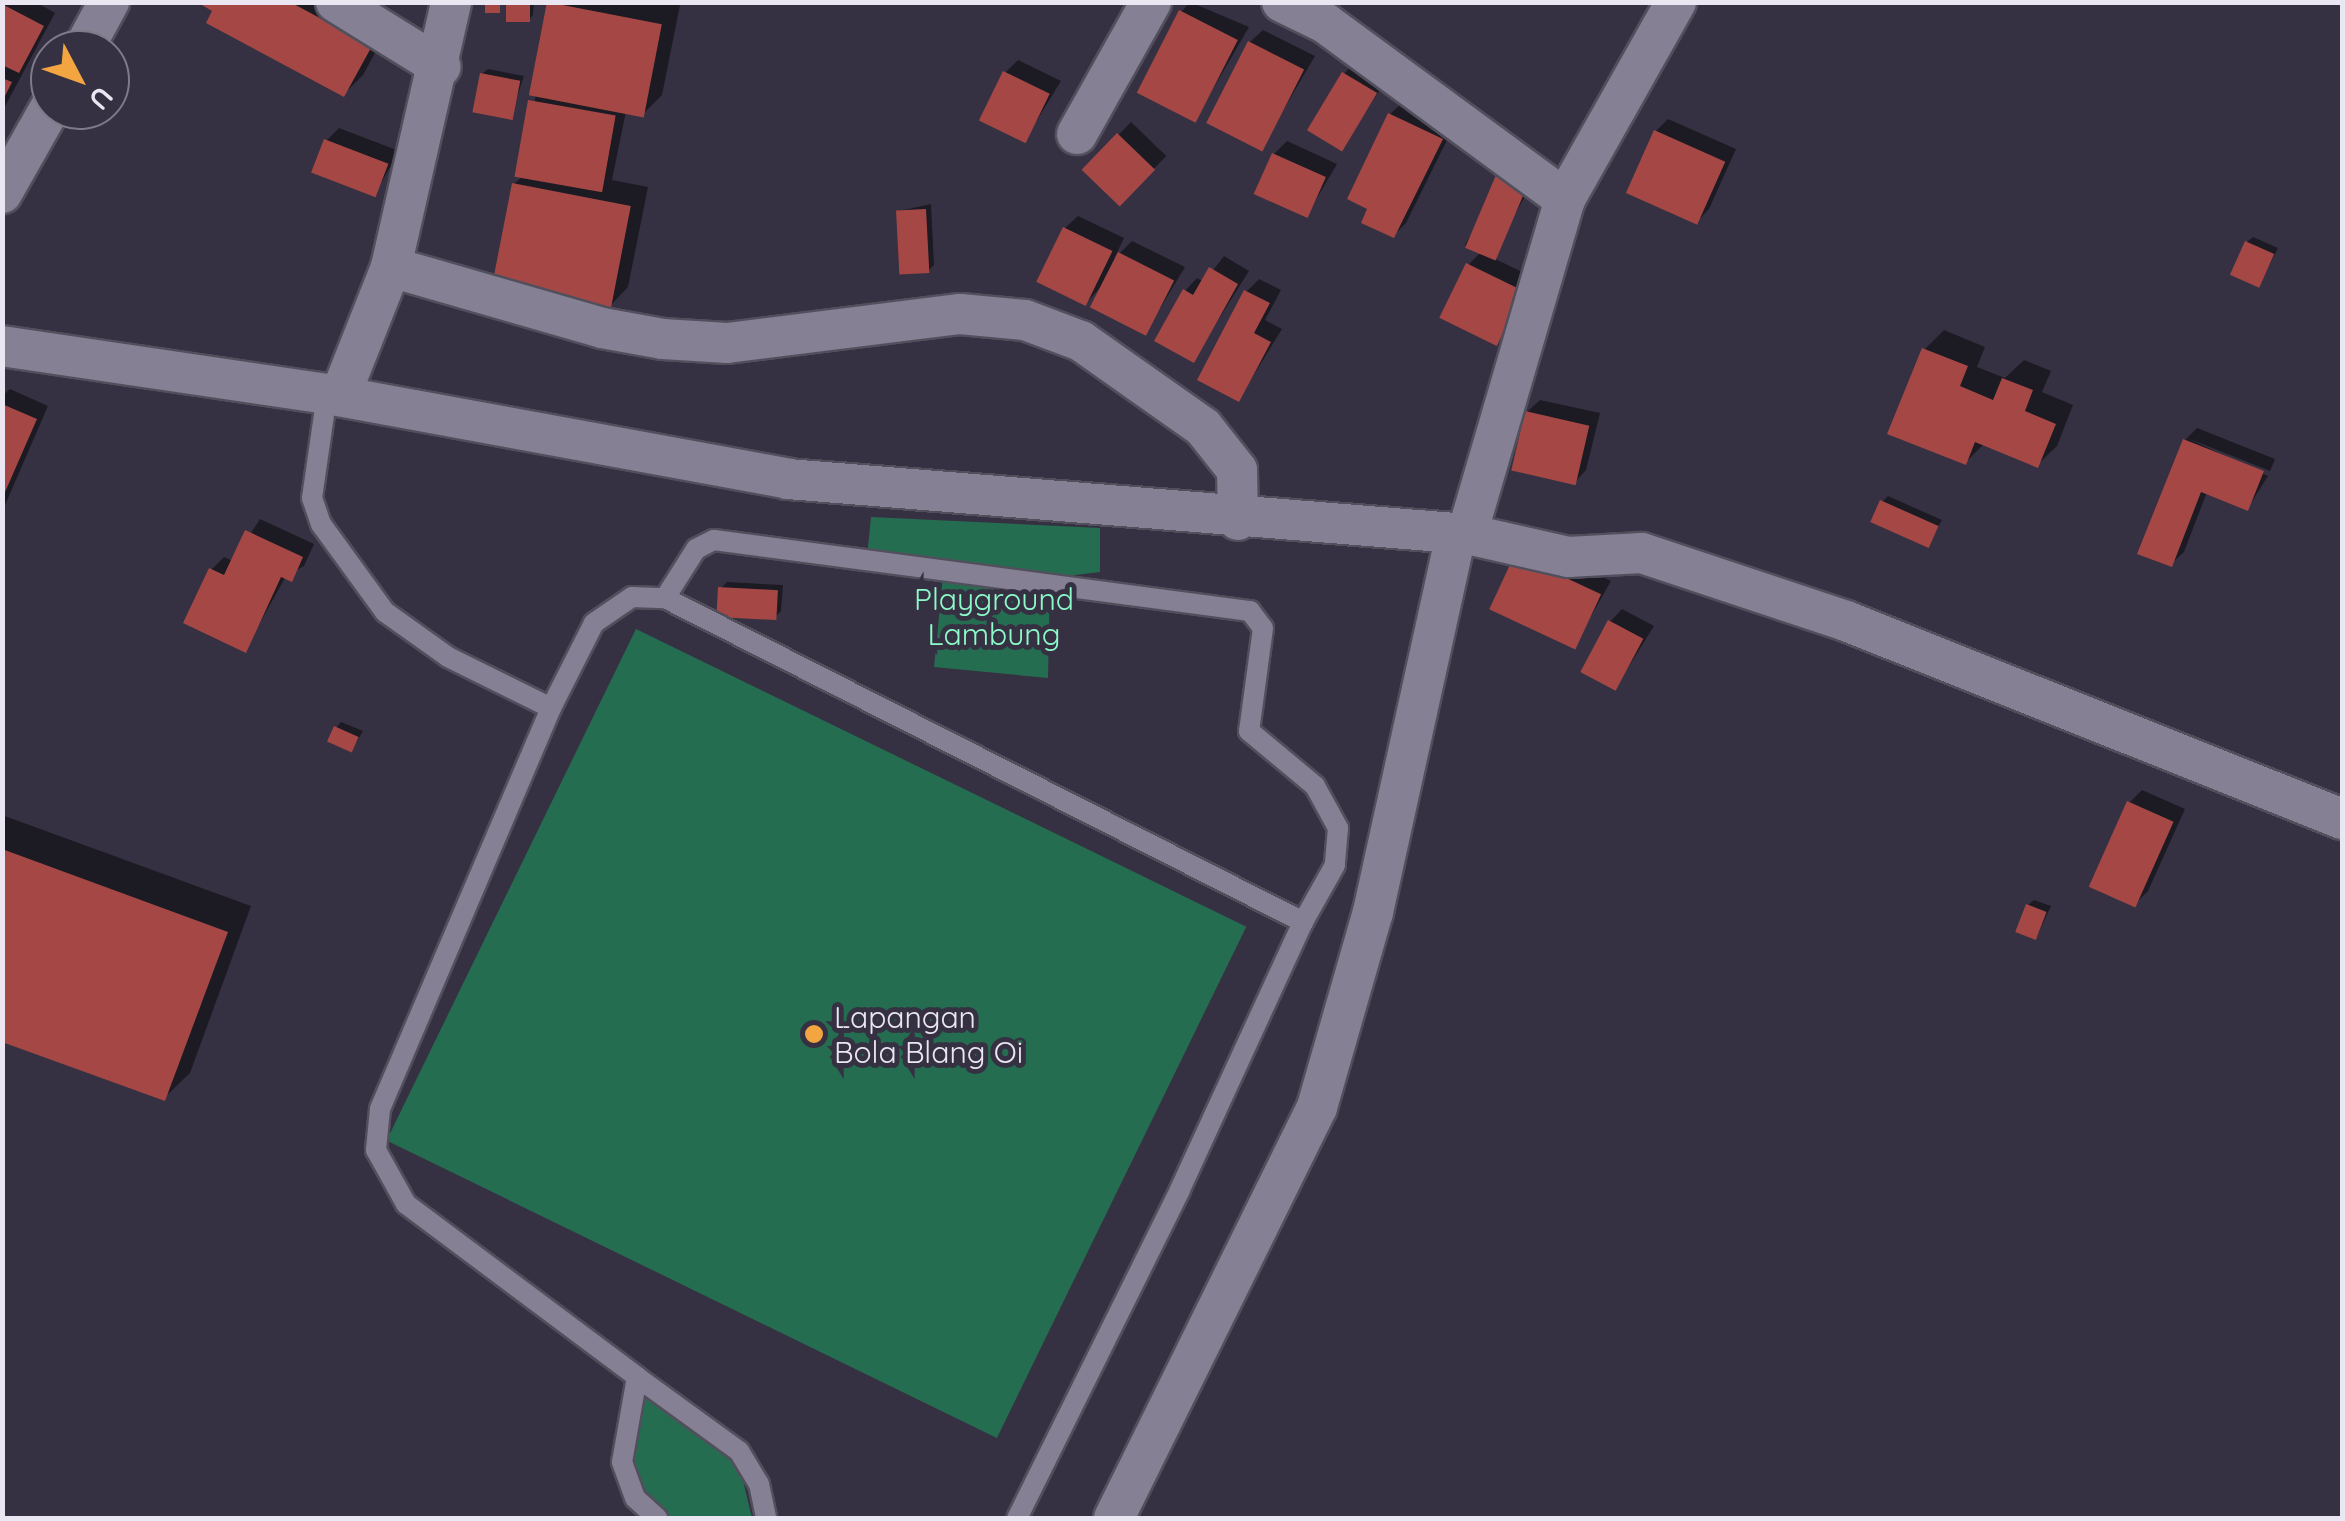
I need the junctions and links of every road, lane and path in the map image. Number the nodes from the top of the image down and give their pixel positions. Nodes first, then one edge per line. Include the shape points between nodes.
1 (110, 2) edge
2 (336, 2) edge
3 (451, 2) edge
4 (1151, 2) edge
5 (1282, 2) edge
6 (1676, 2) edge
7 (1330, 12) edge
8 (94, 30) edge
9 (440, 68) junction
10 (38, 130) edge
11 (1076, 134) dead end
12 (2, 193) edge
13 (1565, 199) junction
14 (391, 267) junction
15 (2, 346) edge
16 (333, 395) junction
17 (1238, 520) junction
18 (1461, 536) junction
19 (664, 598) junction
20 (551, 708) junction
21 (2342, 819) edge
22 (1303, 922) junction
23 (636, 1377) junction
24 (657, 1518) edge
25 (766, 1518) edge
26 (1016, 1518) edge
27 (1114, 1518) edge

1 - 8 street
2 - 9 street
3 - 9 street
4 - 11 street
5 - 7 street
6 - 13 street
7 - 13 street
9 - 14 street
10 - 12 street
13 - 18 street
14 - 16 street
14 - 17 street via 663,339 745,341 960,314 1025,320 1080,341 1202,427 1236,470
15 - 16 street
16 - 17 street via 788,479
16 - 20 lane via 312,498 320,524 398,624
17 - 18 street
18 - 21 street via 1568,557 1642,553 1744,584
18 - 27 street via 1373,912 1317,1106
19 - 20 lane via 632,597 594,623
19 - 22 lane
19 - 22 lane via 696,549 714,540 1250,611 1263,628 1249,731 1315,786 1338,828 1334,865
20 - 23 lane via 380,1109 376,1150 406,1204
22 - 26 lane via 1180,1190
23 - 24 lane via 622,1462 635,1498
23 - 25 lane via 738,1451 758,1484

